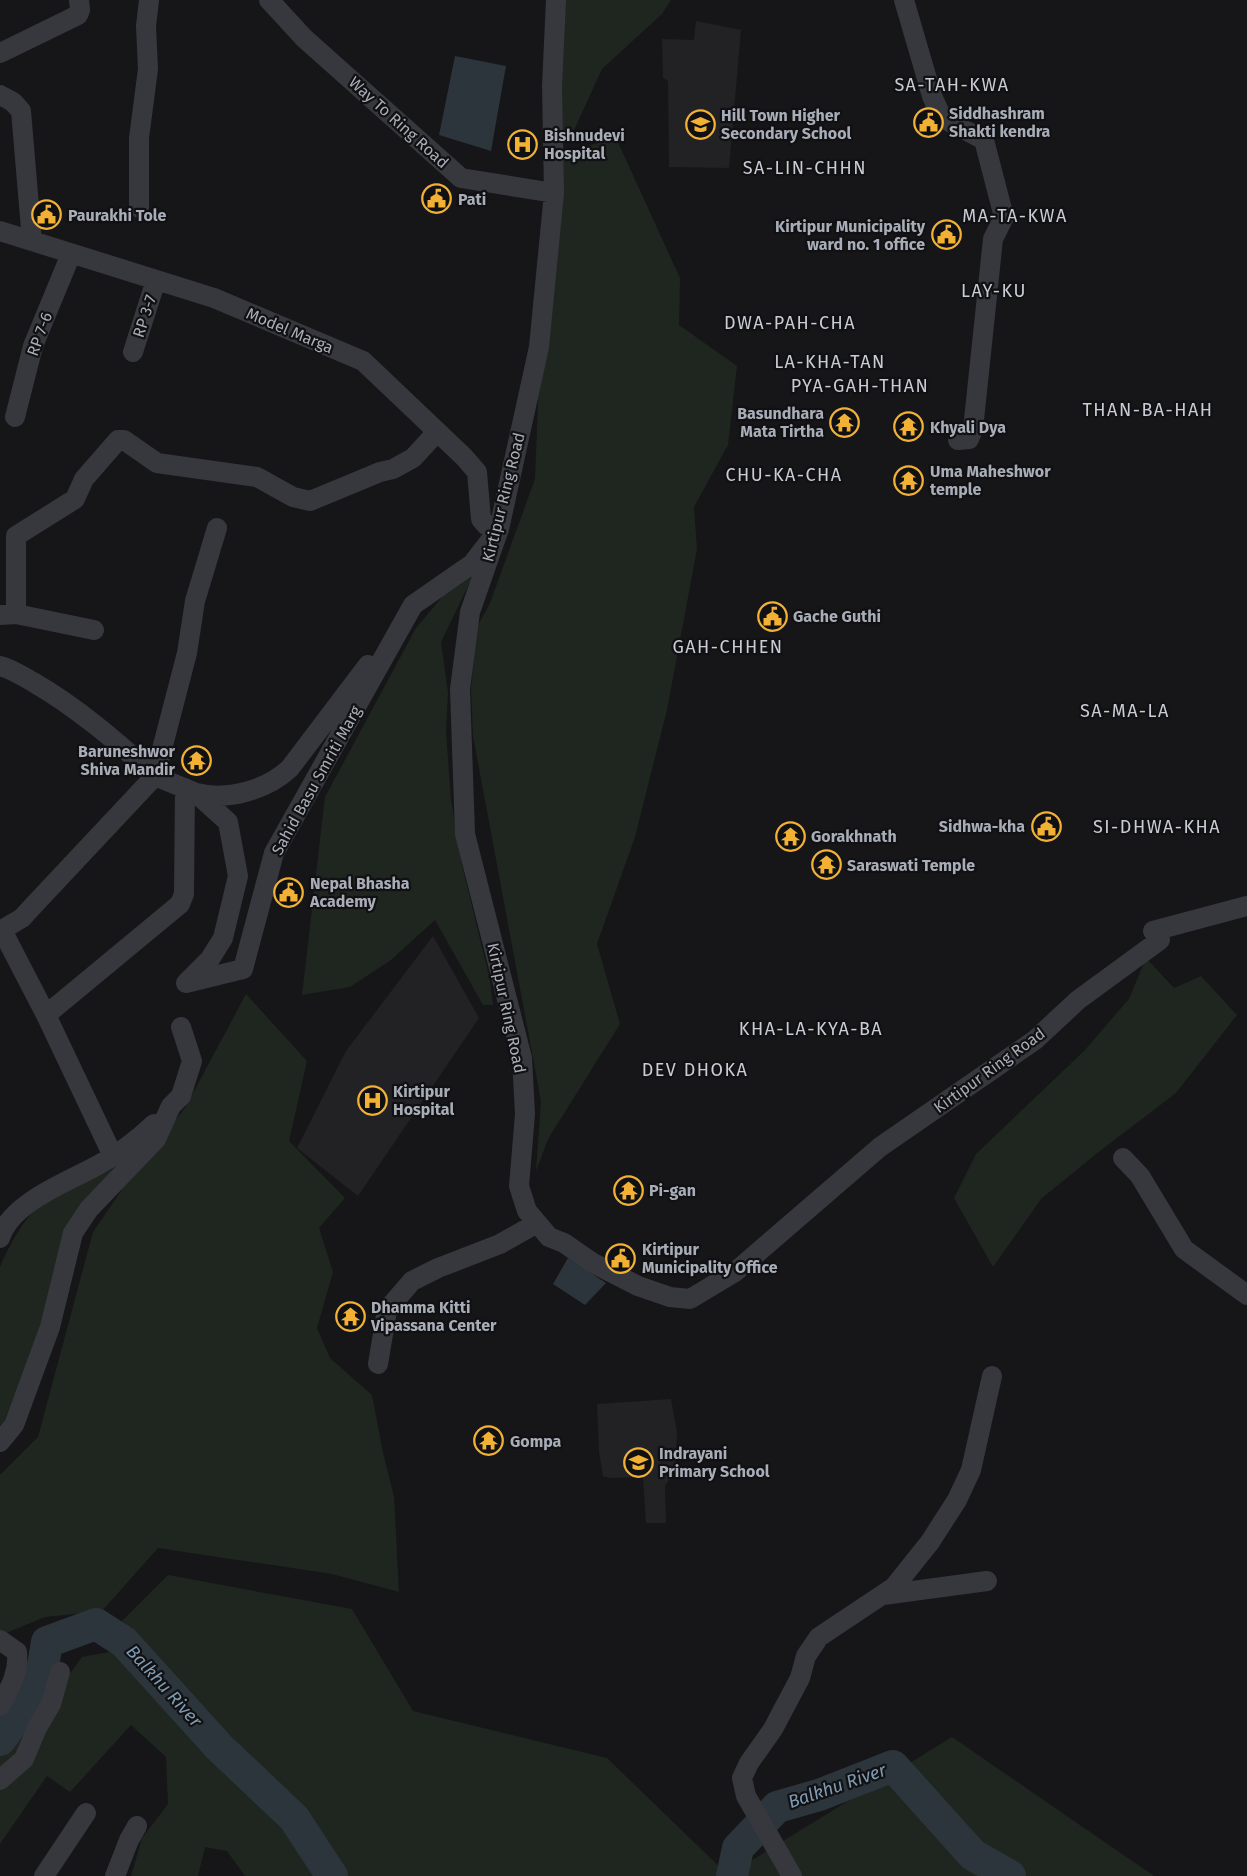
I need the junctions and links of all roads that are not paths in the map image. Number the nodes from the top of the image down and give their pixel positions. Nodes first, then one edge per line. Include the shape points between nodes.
1 (79, 0) edge
2 (149, 0) edge
3 (269, 0) edge
4 (556, 0) edge
5 (904, 0) edge
6 (0, 53) edge
7 (0, 96) edge
8 (554, 193) junction
9 (139, 208) dead end
10 (0, 231) edge
11 (32, 241) junction
12 (71, 254) junction
13 (156, 280) junction
14 (132, 352) dead end
15 (15, 417) dead end
16 (436, 432) junction
17 (958, 440) dead end
18 (217, 528) dead end
19 (499, 529) junction
20 (413, 605) junction
21 (8, 615) edge
22 (94, 630) dead end
23 (0, 666) edge
24 (155, 776) junction
25 (191, 790) junction
26 (1247, 906) edge
27 (1, 930) edge
28 (46, 1015) junction
29 (181, 1026) dead end
30 (171, 1106) junction
31 (113, 1156) junction
32 (1123, 1158) dead end
33 (537, 1223) junction
34 (0, 1238) edge
35 (1247, 1295) edge
36 (378, 1364) dead end
37 (992, 1376) dead end
38 (0, 1442) edge
39 (987, 1581) dead end
40 (883, 1594) junction
41 (0, 1640) edge
42 (60, 1672) dead end
43 (0, 1706) edge
44 (0, 1780) edge
45 (86, 1813) dead end
46 (137, 1826) dead end
47 (788, 1868) edge
48 (44, 1876) edge
49 (115, 1876) edge

1 - 6 street via 78,15
2 - 9 street via 148,69 139,138
3 - 8 street, Way To Ring Road via 304,38 460,178
4 - 8 street, Kirtipur Ring Road via 552,86
5 - 17 street via 942,118 984,140 1004,217 993,239 973,429 969,439
7 - 11 street via 21,111
8 - 19 street, Kirtipur Ring Road via 539,347
10 - 11 street, Model Marga
11 - 12 street, Model Marga
12 - 13 street, Model Marga
12 - 15 street, RP 7-6 via 33,346
13 - 14 street, RP 3-7
13 - 16 street, Model Marga via 214,298 363,361
16 - 19 street, Model Marga via 477,472 481,519
16 - 21 street via 413,458 393,469 310,501 293,497 257,477 157,463 124,440 118,440 84,479 75,499 16,536
18 - 24 street via 195,601 187,653
19 - 20 street, Sahid Basu Smriti Marg via 472,564
19 - 33 street, Kirtipur Ring Road via 470,612 460,689 465,834 522,1058 525,1114 519,1186 527,1212
20 - 25 street via 277,780 260,788 213,797
20 - 25 street, Sahid Basu Smriti Marg via 274,853 243,969 186,983 210,959 223,938 238,876 228,822
21 - 22 street
23 - 24 street via 55,695 104,730
24 - 25 street, Sahid Basu Smriti Marg
24 - 27 street via 22,918
25 - 28 street via 184,894 180,904
26 - 33 street, Kirtipur Ring Road via 1153,932 1160,940 1078,1000 1035,1040 880,1147 735,1272 690,1299 638,1286 549,1237
27 - 28 street
28 - 31 street
29 - 30 street via 192,1061 181,1096
30 - 31 street via 138,1139
30 - 38 street via 156,1139 89,1209 73,1233 50,1327 14,1425
31 - 34 street via 36,1199 17,1213
32 - 35 street via 1140,1176 1184,1249
33 - 36 street via 500,1244 412,1281 387,1310
37 - 40 street via 971,1470 957,1500 908,1570
39 - 40 street
40 - 47 street via 819,1637 773,1729 742,1778 746,1796
41 - 43 street via 17,1652 18,1664 14,1681
42 - 44 street via 51,1704 24,1759
45 - 48 street
46 - 49 street

